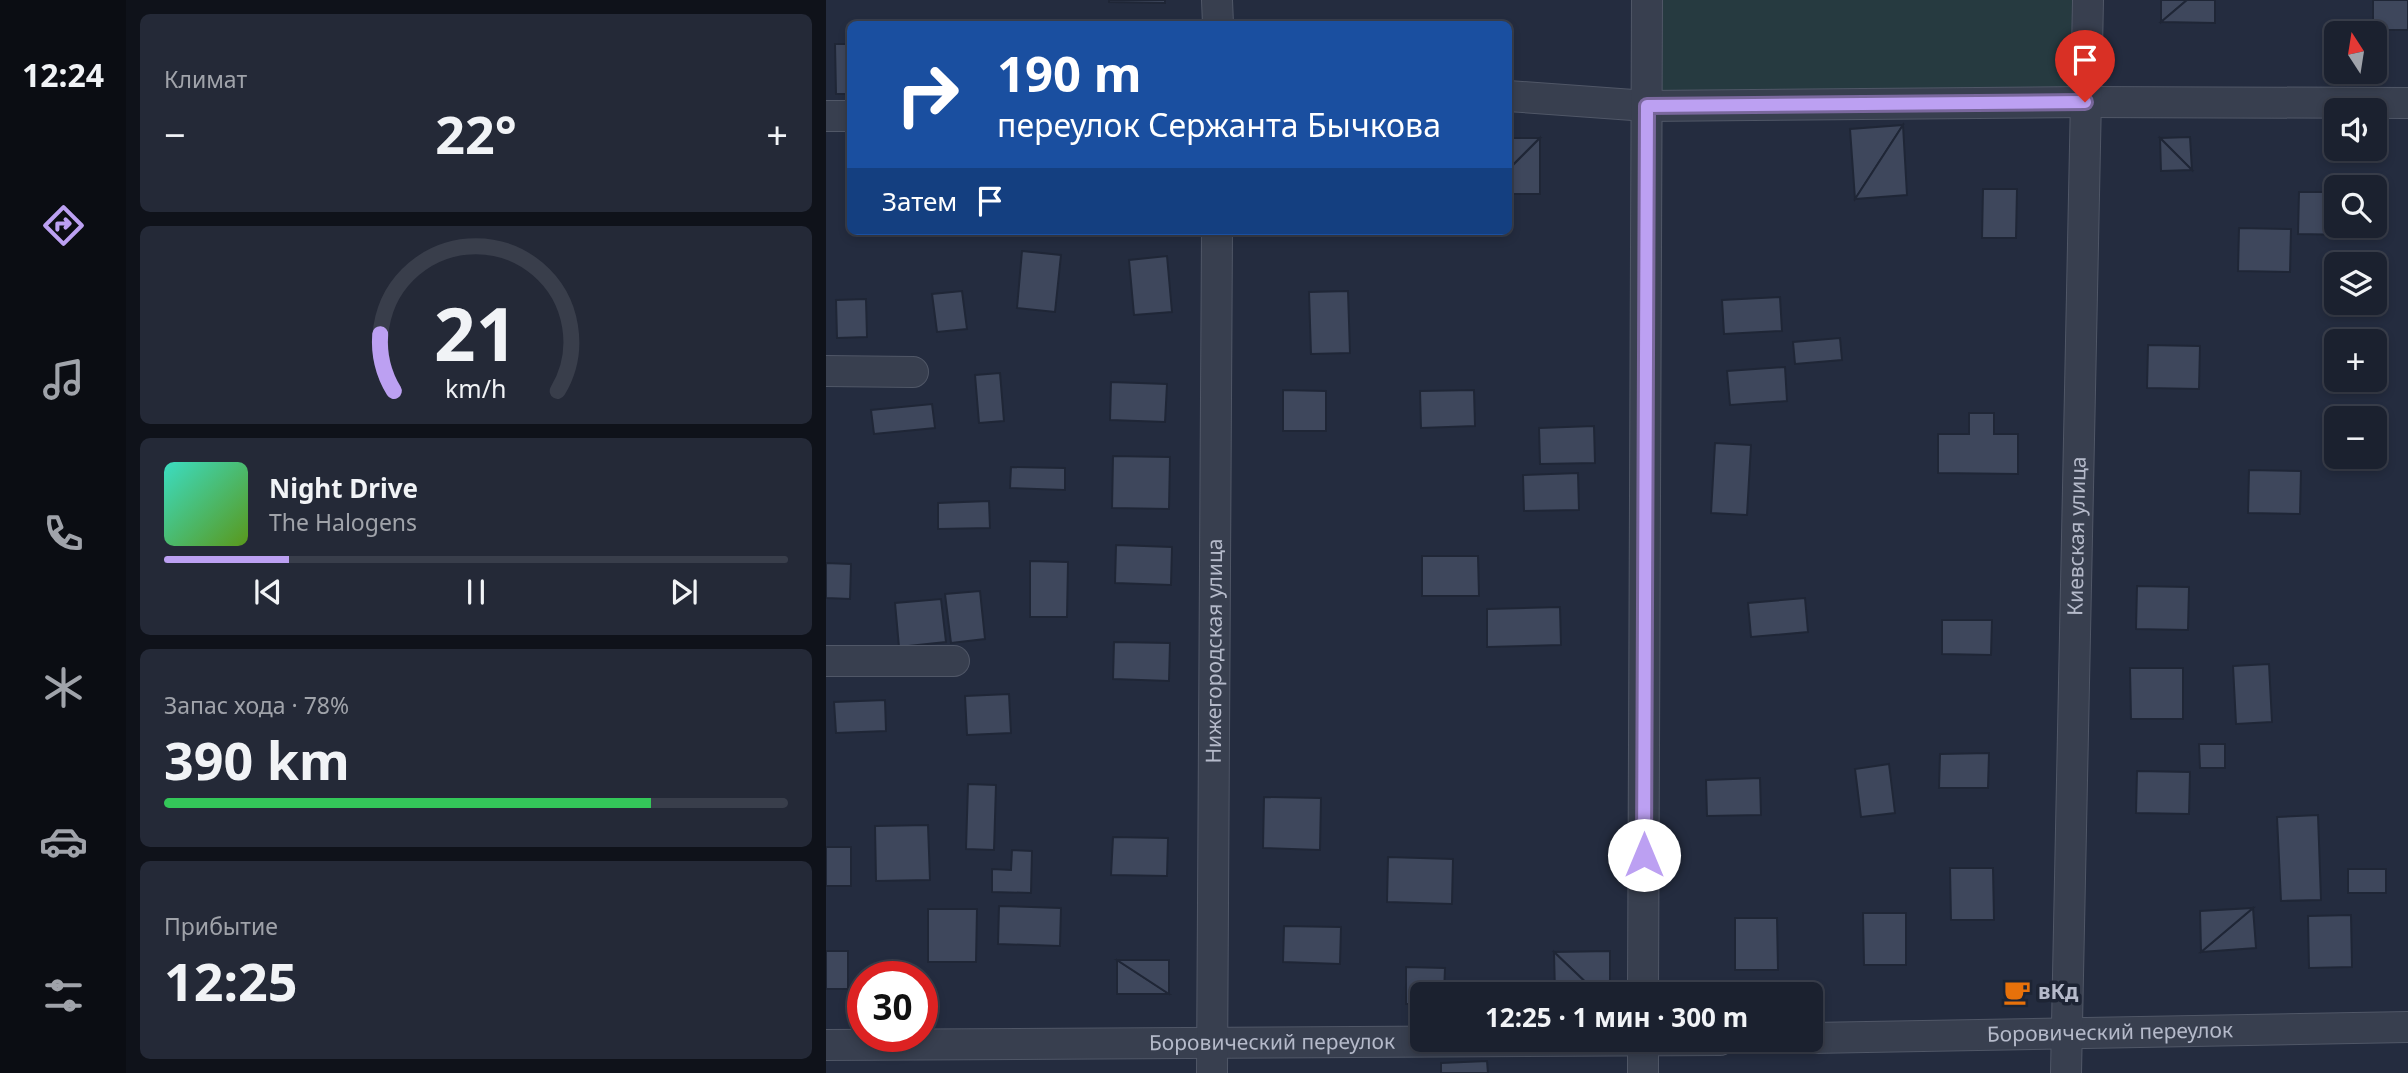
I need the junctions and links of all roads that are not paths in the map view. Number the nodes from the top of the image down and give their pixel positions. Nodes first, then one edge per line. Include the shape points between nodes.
1 (1217, 0) edge
2 (1647, 0) edge
3 (2088, 0) edge
4 (1217, 21) edge
5 (1512, 96) edge
6 (2085, 102) junction
7 (2408, 103) edge
8 (1647, 106) junction
9 (826, 116) edge
10 (847, 116) edge
11 (1217, 235) edge
12 (826, 371) edge
13 (913, 372) dead end
14 (826, 662) edge
15 (954, 662) dead end
16 (1643, 982) edge
17 (2408, 1027) edge
18 (2066, 1035) junction
19 (1823, 1038) edge
20 (1410, 1042) edge
21 (1212, 1043) junction
22 (826, 1045) edge
23 (1643, 1052) edge
24 (1212, 1073) edge
25 (1643, 1073) edge
26 (2066, 1073) edge

1 - 4 street
2 - 8 street
3 - 6 street, Киевская улица
5 - 8 street
6 - 7 street
6 - 8 street
6 - 18 street, Киевская улица
8 - 16 street
9 - 10 street
11 - 21 street, Нижегородская улица
12 - 13 street
14 - 15 street
17 - 18 street, Боровический переулок
18 - 19 street, Боровический переулок
18 - 26 street, Киевская улица
20 - 21 street, Боровический переулок
21 - 22 street, Боровический переулок
21 - 24 street, Нижегородская улица
23 - 25 street

